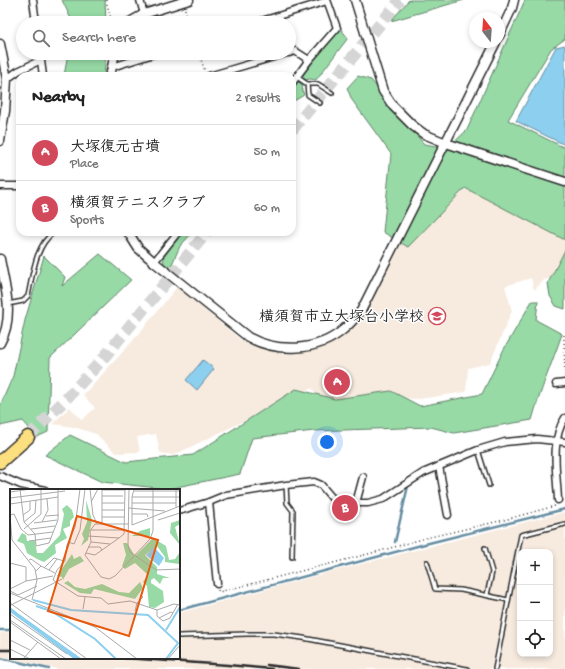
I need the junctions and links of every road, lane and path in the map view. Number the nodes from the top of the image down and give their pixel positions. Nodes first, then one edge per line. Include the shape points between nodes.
1 (33, 0) edge
2 (106, 0) edge
3 (140, 0) edge
4 (327, 0) edge
5 (355, 0) edge
6 (514, 0) edge
7 (180, 2) edge
8 (144, 14) junction
9 (35, 16) edge
10 (110, 16) edge
11 (140, 16) edge
12 (186, 16) edge
13 (277, 16) edge
14 (505, 23) edge
15 (0, 44) edge
16 (493, 48) edge
17 (296, 52) edge
18 (41, 60) joint
19 (114, 60) edge
20 (134, 60) edge
21 (201, 60) edge
22 (263, 60) edge
23 (309, 60) junction
24 (112, 67) junction
25 (42, 72) edge
26 (111, 72) edge
27 (206, 72) edge
28 (221, 72) edge
29 (297, 77) joint
30 (7, 79) junction
31 (307, 84) junction
32 (332, 93) dead end
33 (320, 103) dead end
34 (0, 141) edge
35 (446, 143) junction
36 (565, 182) edge
37 (0, 186) edge
38 (16, 186) edge
39 (49, 236) edge
40 (130, 236) edge
41 (175, 236) edge
42 (0, 259) edge
43 (154, 262) junction
44 (8, 304) junction
45 (9, 313) junction
46 (0, 314) edge
47 (564, 335) edge
48 (0, 343) edge
49 (565, 383) edge
50 (556, 384) dead end
51 (565, 418) edge
52 (555, 441) junction
53 (565, 442) edge
54 (478, 450) junction
55 (0, 455) edge
56 (0, 462) edge
57 (439, 466) junction
58 (0, 476) edge
59 (363, 477) dead end
60 (286, 485) junction
61 (489, 485) dead end
62 (21, 487) edge
63 (37, 489) edge
64 (209, 502) junction
65 (559, 502) joint
66 (356, 503) junction
67 (180, 510) edge
68 (448, 515) dead end
69 (565, 524) edge
70 (485, 548) dead end
71 (292, 557) dead end
72 (427, 562) dead end
73 (217, 584) joint
74 (487, 595) junction
75 (508, 600) junction
76 (180, 636) edge
77 (468, 669) edge
78 (495, 669) edge

1 - 9 street
2 - 10 path
3 - 8 street
4 - 13 street
4 - 23 street via 337,28
5 - 35 street via 383,91 393,106 412,125 424,134
6 - 14 street
7 - 8 street
7 - 12 path
8 - 11 street
15 - 30 street
16 - 35 street
17 - 23 street
18 - 25 street
18 - 30 street via 18,70
19 - 24 street
20 - 24 street
21 - 27 path
22 - 28 street
23 - 29 street
24 - 26 street
29 - 31 lane
30 - 34 street
31 - 32 lane via 318,84
31 - 33 lane via 308,95
35 - 36 street
35 - 43 street via 361,311 344,330 328,340 294,348 259,343
37 - 38 street
39 - 44 lane via 41,246 28,296 23,301
40 - 43 street via 138,248
41 - 43 street
42 - 44 street
44 - 45 street
45 - 46 street
45 - 48 street via 4,337
47 - 49 path
49 - 50 street
51 - 52 street via 560,424
52 - 53 street
52 - 54 street via 537,439 505,442
52 - 65 street
54 - 57 street
54 - 61 lane
55 - 56 highway via 27,435
57 - 66 street via 383,499 368,504
57 - 68 street
58 - 62 street
59 - 66 street
60 - 64 street via 226,495
60 - 66 street via 314,482 332,498
60 - 71 lane via 287,503 293,511
62 - 63 street
64 - 67 street
64 - 73 street
65 - 73 path via 504,520 219,592
69 - 75 lane via 521,535
70 - 74 lane via 492,572
72 - 74 lane via 435,589
74 - 75 lane
75 - 78 lane
76 - 77 lane via 280,635

